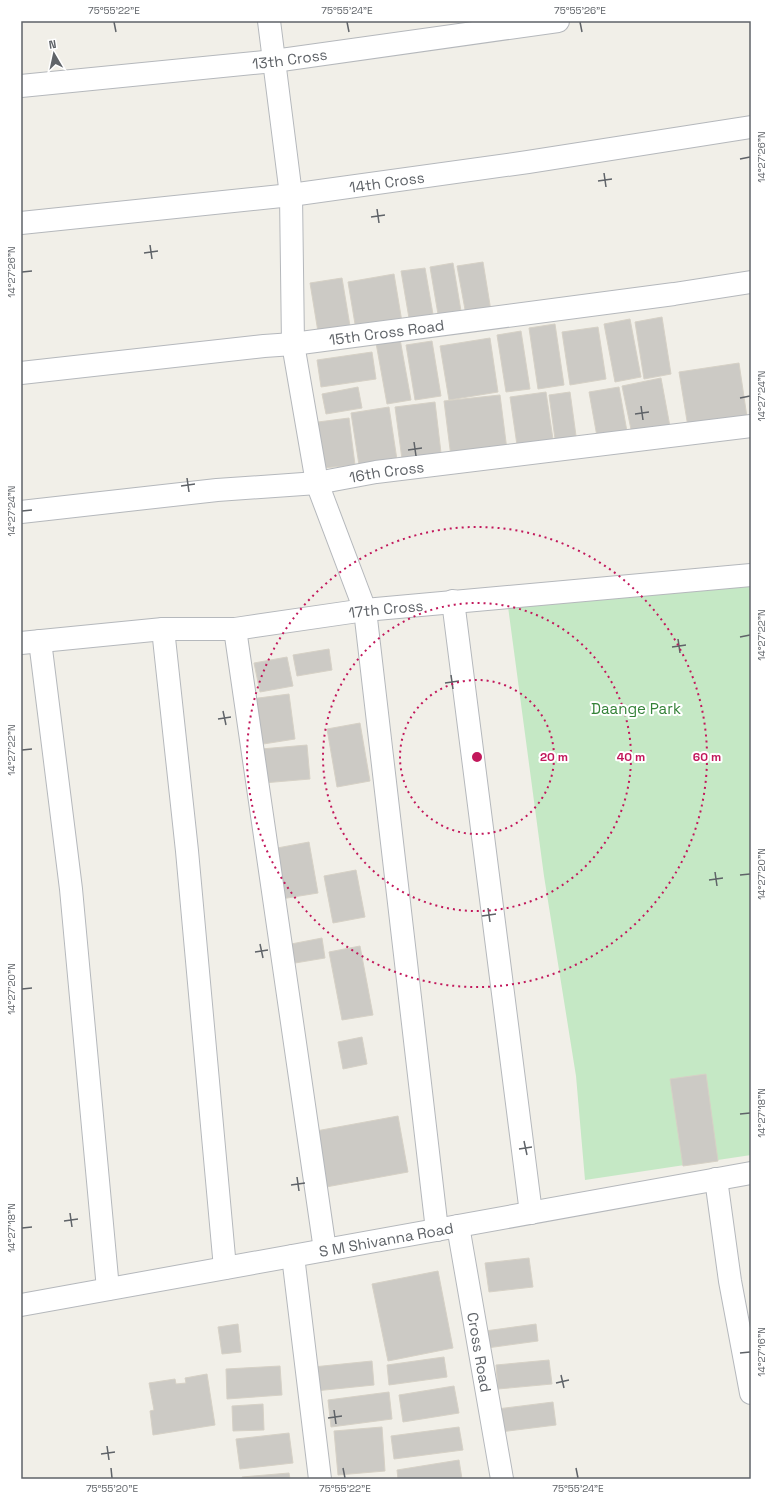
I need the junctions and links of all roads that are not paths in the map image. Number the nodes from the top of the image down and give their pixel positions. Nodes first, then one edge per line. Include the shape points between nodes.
1 (269, 21) edge
2 (558, 21) edge
3 (274, 61) junction
4 (21, 86) edge
5 (751, 127) edge
6 (291, 195) junction
7 (21, 223) edge
8 (751, 282) edge
9 (293, 344) junction
10 (21, 373) edge
11 (751, 426) edge
12 (317, 483) junction
13 (21, 512) edge
14 (751, 575) edge
15 (453, 601) junction
16 (365, 610) junction
17 (163, 629) junction
18 (235, 629) junction
19 (30, 642) edge
20 (751, 1173) edge
21 (716, 1179) junction
22 (531, 1213) junction
23 (458, 1226) junction
24 (437, 1230) junction
25 (325, 1250) junction
26 (293, 1256) junction
27 (225, 1268) junction
28 (108, 1289) junction
29 (21, 1305) edge
30 (751, 1393) edge
31 (320, 1479) edge
32 (502, 1479) edge

1 - 3 street
2 - 3 street, 13th Cross
3 - 4 street, 13th Cross
3 - 6 street
5 - 6 street, 14th Cross via 528,162
6 - 7 street, 14th Cross
6 - 9 street
8 - 9 street, 15th Cross Road
9 - 10 street, 15th Cross Road
9 - 12 street
11 - 12 street, 16th Cross via 376,472
12 - 13 street, 16th Cross via 218,490
12 - 16 street
14 - 15 street, 17th Cross
15 - 16 street, 17th Cross
15 - 22 street
16 - 18 street, 17th Cross
16 - 24 street
17 - 18 street, 17th Cross
17 - 19 street, 17th Cross
17 - 27 street via 187,851
18 - 25 street
19 - 28 street via 72,889
20 - 21 street, S M Shivanna Road
21 - 22 street, S M Shivanna Road
21 - 30 street via 730,1282
22 - 23 street, S M Shivanna Road
23 - 24 street, S M Shivanna Road
23 - 32 street, Cross Road
24 - 25 street, S M Shivanna Road
25 - 26 street, S M Shivanna Road
26 - 27 street, S M Shivanna Road
26 - 31 street
27 - 28 street, S M Shivanna Road
28 - 29 street, S M Shivanna Road

